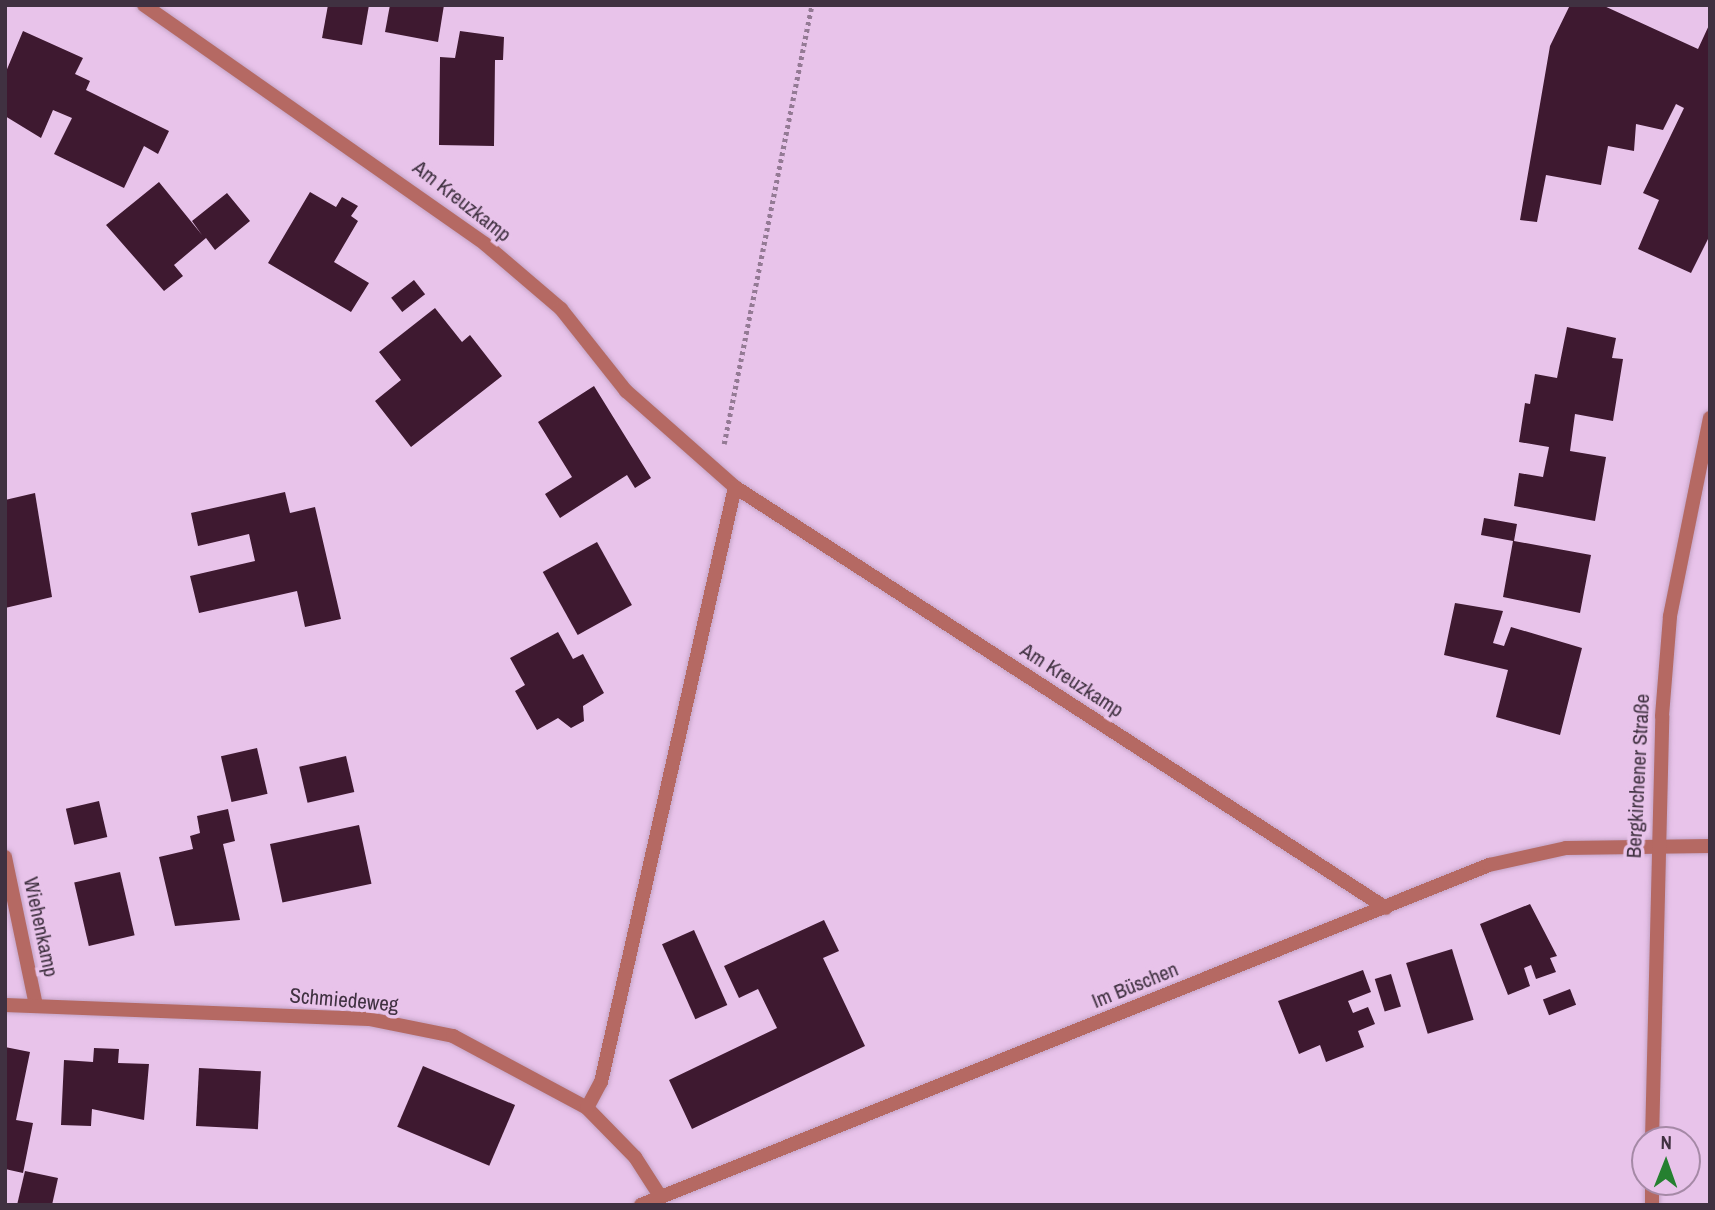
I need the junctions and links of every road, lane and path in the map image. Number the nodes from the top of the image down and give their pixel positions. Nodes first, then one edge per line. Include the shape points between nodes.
1 (144, 5) edge
2 (812, 5) edge
3 (1710, 418) edge
4 (718, 473) junction
5 (735, 487) junction
6 (1710, 846) edge
7 (1654, 847) junction
8 (5, 857) edge
9 (1386, 908) junction
10 (5, 1005) edge
11 (36, 1005) junction
12 (587, 1108) junction
13 (1651, 1126) edge
14 (660, 1196) junction
15 (641, 1205) edge

1 - 4 street, Am Kreuzkamp via 485,244 561,309 626,391
2 - 4 path
3 - 7 street, Bergkirchener Straße via 1670,616
4 - 5 street, Am Kreuzkamp
5 - 9 street, Am Kreuzkamp
5 - 12 street via 601,1082
6 - 7 street, Im Büschen
7 - 9 street, Im Büschen via 1566,848 1489,865
7 - 13 street, Bergkirchener Straße
8 - 11 street, Wiehenkamp
9 - 14 street, Im Büschen
10 - 11 street, Schmiedeweg
11 - 12 street, Schmiedeweg via 369,1019 453,1037
12 - 14 street, Schmiedeweg via 635,1157
14 - 15 street, Im Büschen

